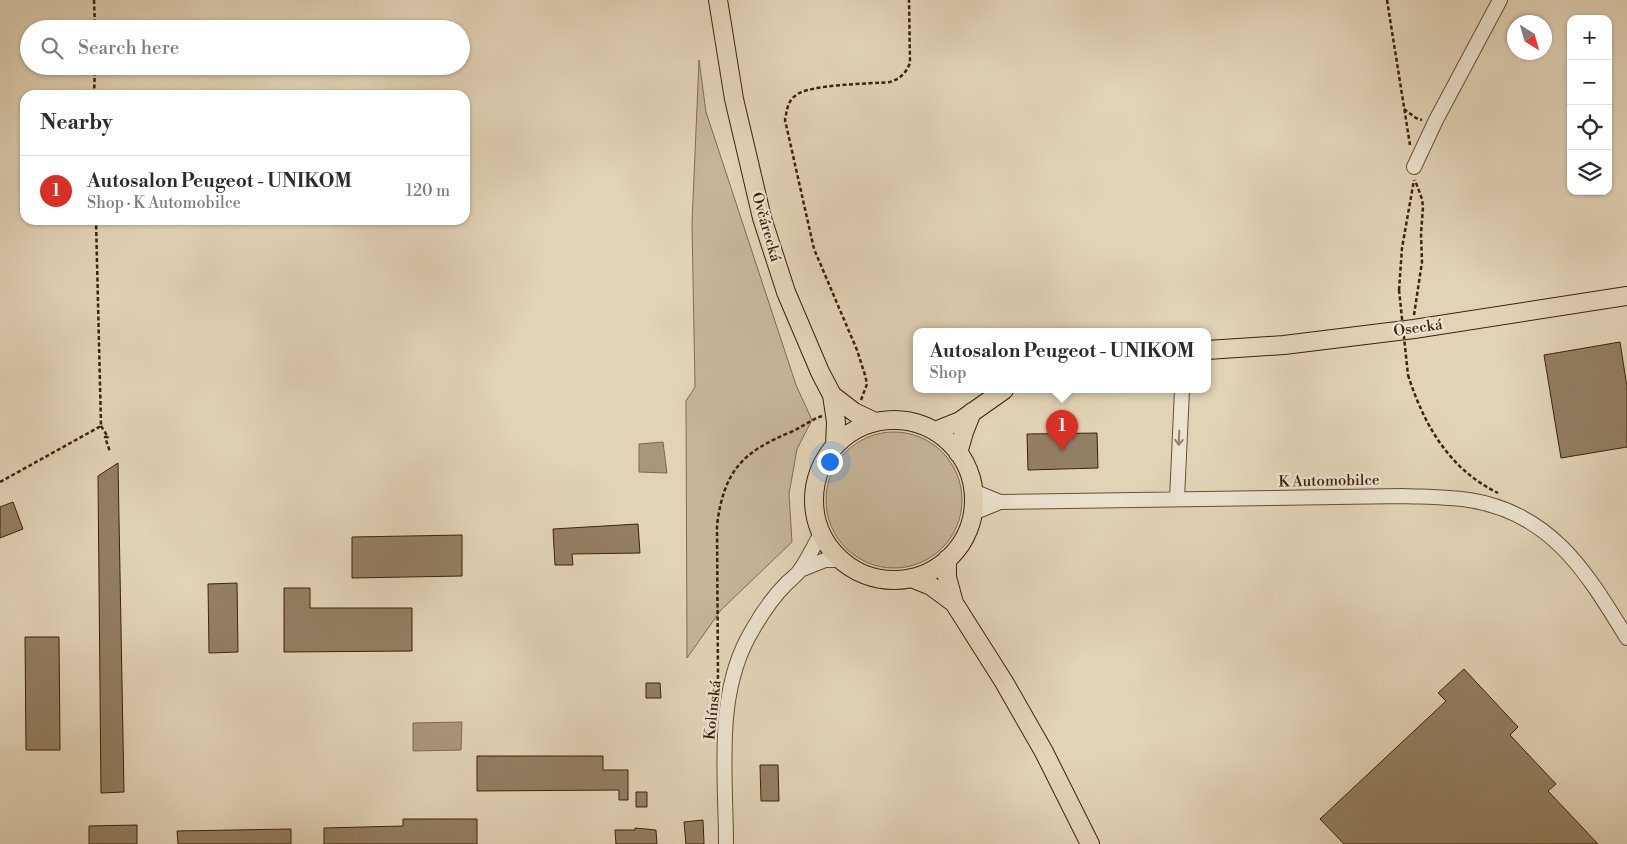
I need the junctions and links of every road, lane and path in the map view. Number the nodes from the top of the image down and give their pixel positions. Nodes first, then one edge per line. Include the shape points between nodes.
1 (94, 0) edge
2 (718, 0) edge
3 (909, 0) edge
4 (1387, 0) edge
5 (1500, 0) edge
6 (95, 20) edge
7 (95, 75) edge
8 (94, 90) edge
9 (1404, 109) junction
10 (1436, 120) junction
11 (1414, 173) junction
12 (96, 225) edge
13 (1627, 296) edge
14 (1414, 329) junction
15 (1211, 350) edge
16 (1000, 393) edge
17 (1182, 393) edge
18 (832, 395) junction
19 (854, 412) junction
20 (972, 412) junction
21 (836, 422) junction
22 (875, 422) junction
23 (100, 426) junction
24 (935, 431) junction
25 (835, 446) junction
26 (110, 452) dead end
27 (958, 452) junction
28 (0, 482) edge
29 (973, 491) junction
30 (1504, 495) dead end
31 (1177, 499) junction
32 (1000, 502) junction
33 (973, 513) junction
34 (821, 534) junction
35 (948, 559) junction
36 (840, 560) junction
37 (800, 570) junction
38 (911, 578) junction
39 (954, 603) junction
40 (1627, 638) edge
41 (728, 696) junction
42 (726, 844) edge
43 (1090, 844) edge

1 - 6 path
2 - 18 main road, Ovčárecká via 734,99 762,218 786,292
3 - 19 path via 910,63 898,80 809,88 790,100 785,120 814,249 857,350 867,384
4 - 9 path
5 - 10 street
7 - 8 path
9 - 10 path via 1420,119
9 - 11 path
10 - 11 street
11 - 14 path via 1422,199 1422,262
11 - 30 path, bridge via 1398,290 1408,375 1428,427 1447,453 1466,473
12 - 23 path
13 - 14 main road, Osecká
14 - 15 main road, Osecká via 1284,345
16 - 20 main road
17 -> 31 street
18 - 19 main road
18 - 21 main road, Ovčárecká
19 - 22 main road
20 - 24 main road via 960,421
20 - 27 main road
21 - 25 main road, Ovčárecká
21 - 41 path via 828,416 821,416 778,436 741,461 726,487 719,505 717,525 718,688
22 - 24 main road via 906,421
22 - 25 main road via 853,431
23 - 26 path via 108,437 105,436
23 - 28 path
24 - 27 main road
25 - 34 main road via 817,478 815,516
27 - 29 main road via 968,471
29 - 32 street, K Automobilce
29 - 33 main road
31 - 32 street, K Automobilce
31 - 40 street, K Automobilce via 1404,496 1441,497 1492,506 1536,526 1573,557
32 - 33 street
33 - 35 main road via 968,530
34 - 36 main road
34 - 37 street, Kolínská
35 - 38 main road
35 - 39 main road via 947,577
36 - 37 street, Kolínská via 825,560
36 - 38 main road via 873,577
37 - 41 street, Kolínská via 753,628 738,655
38 - 39 main road via 931,586
39 - 43 main road via 1044,752
41 - 42 street, Kolínská

